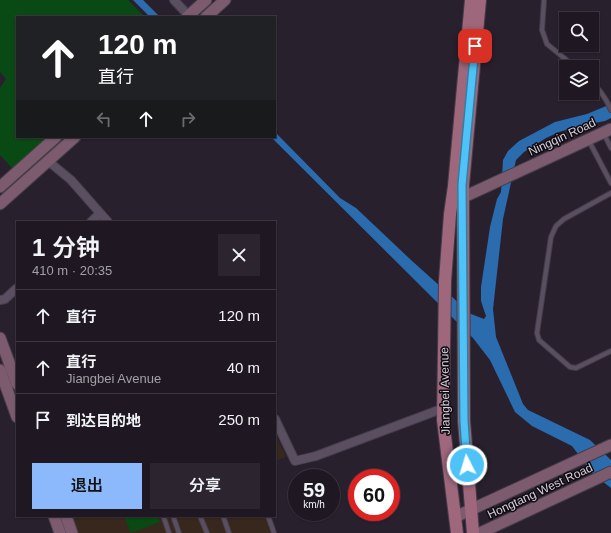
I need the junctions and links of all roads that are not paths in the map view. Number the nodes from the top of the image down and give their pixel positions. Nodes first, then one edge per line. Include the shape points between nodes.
1 (174, 0) edge
2 (206, 0) edge
3 (226, 0) edge
4 (471, 0) edge
5 (480, 0) edge
6 (544, 0) edge
7 (188, 16) edge
8 (207, 16) edge
9 (566, 60) edge
10 (599, 88) edge
11 (611, 110) edge
12 (607, 130) edge
13 (55, 138) edge
14 (74, 138) edge
15 (588, 139) junction
16 (611, 148) edge
17 (48, 161) junction
18 (611, 183) edge
19 (0, 187) edge
20 (611, 193) edge
21 (463, 197) junction
22 (451, 203) junction
23 (0, 204) edge
24 (100, 213) junction
25 (92, 221) edge
26 (107, 221) edge
27 (16, 289) edge
28 (0, 300) edge
29 (0, 338) edge
30 (611, 351) edge
31 (0, 370) edge
32 (16, 381) edge
33 (444, 408) junction
34 (16, 414) edge
35 (276, 421) edge
36 (608, 446) edge
37 (611, 472) edge
38 (471, 510) junction
39 (54, 517) edge
40 (66, 517) edge
41 (164, 517) edge
42 (173, 517) edge
43 (200, 517) edge
44 (223, 517) edge
45 (268, 517) edge
46 (455, 517) junction
47 (60, 533) edge
48 (72, 533) edge
49 (169, 533) edge
50 (179, 533) edge
51 (207, 533) edge
52 (229, 533) edge
53 (274, 533) edge
54 (456, 533) edge
55 (473, 533) edge
56 (480, 533) edge

1 - 7 street
2 - 7 main road
3 - 8 main road
4 - 22 main road
5 - 21 main road via 462,185
6 - 9 lane via 542,30 547,44
10 - 11 lane
12 - 15 main road, Ningqin Road
12 - 16 lane
13 - 19 main road
14 - 17 main road
15 - 18 lane
15 - 21 main road, Ningqin Road
17 - 23 main road
17 - 24 street via 71,180
20 - 30 lane via 556,226 551,237 537,333 539,340 570,367 576,368
21 - 22 main road, Ningqin Road
21 - 38 main road, Jiangbei Avenue via 464,421
22 - 33 main road, Jiangbei Avenue via 446,281
24 - 25 street
24 - 26 street
27 - 28 street via 5,299
29 - 32 main road
31 - 34 main road
33 - 35 street via 316,456 296,461
33 - 46 main road, Jiangbei Avenue via 443,420
36 - 38 main road, Hongtang West Road
37 - 56 main road, Hongtang West Road
38 - 46 main road, Hongtang West Road
38 - 55 main road, Jiangbei Avenue
39 - 47 main road
40 - 48 main road
41 - 49 lane
42 - 50 lane
43 - 51 lane
44 - 52 lane
45 - 53 lane
46 - 54 main road, Jiangbei Avenue

